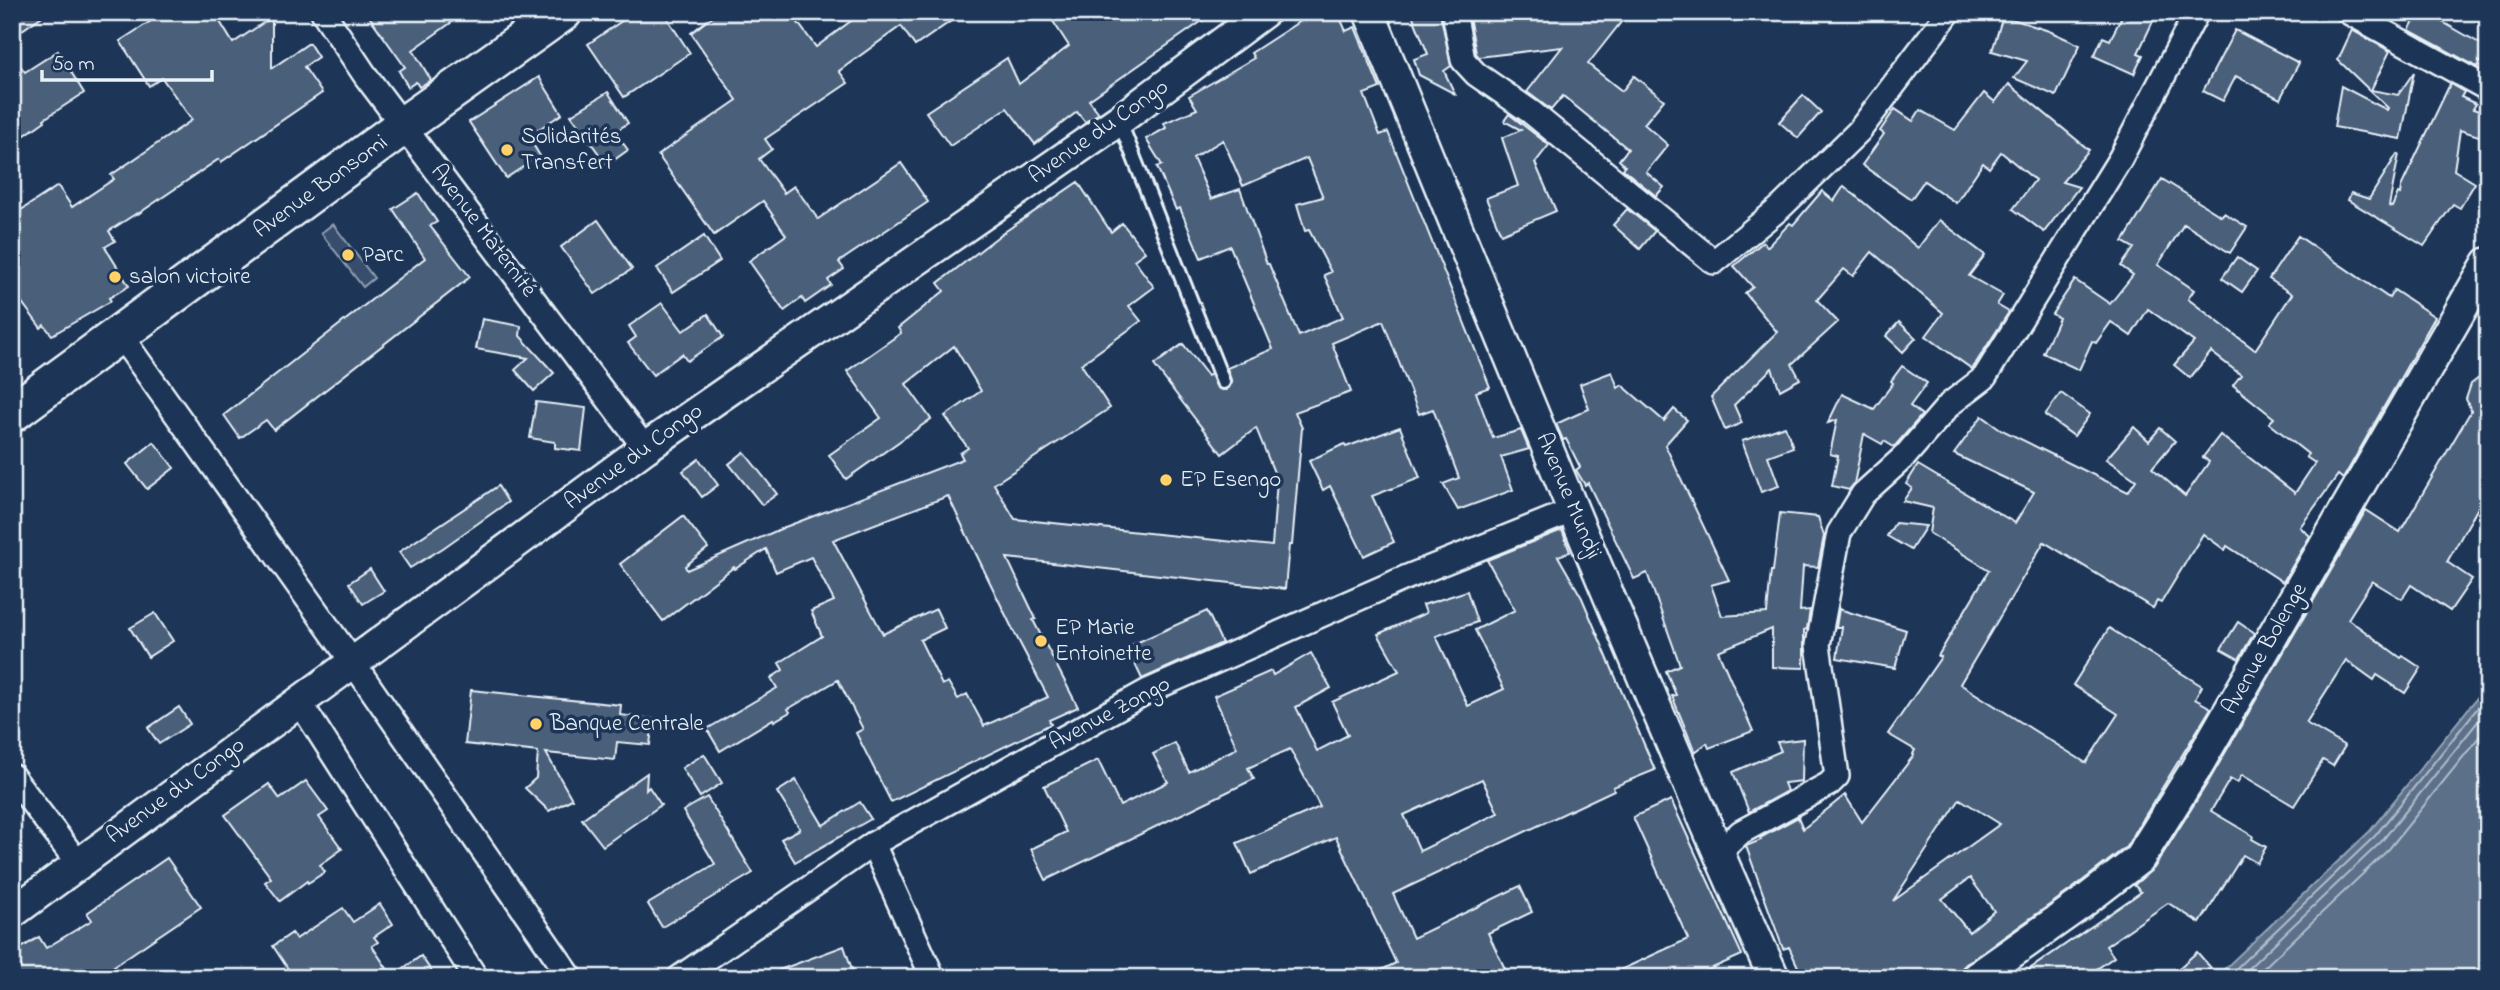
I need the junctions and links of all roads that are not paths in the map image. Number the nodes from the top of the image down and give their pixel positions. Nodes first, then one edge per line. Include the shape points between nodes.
1 (323, 12) edge
2 (563, 12) edge
3 (1264, 12) edge
4 (1369, 12) edge
5 (1454, 12) edge
6 (1949, 12) edge
7 (2197, 12) edge
8 (2347, 12) edge
9 (2488, 89) edge
10 (1119, 120) junction
11 (404, 125) junction
12 (2488, 263) edge
13 (120, 335) junction
14 (1223, 382) dead end
15 (12, 413) edge
16 (645, 448) junction
17 (1574, 510) junction
18 (354, 664) junction
19 (299, 701) junction
20 (12, 776) edge
21 (873, 844) junction
22 (1718, 853) junction
23 (78, 863) junction
24 (12, 913) edge
25 (476, 978) edge
26 (571, 978) edge
27 (679, 978) edge
28 (933, 978) edge
29 (1774, 978) edge
30 (1976, 978) edge

1 - 11 street, Avenue Maternité
2 - 11 main road, Avenue Bonsomi
3 - 10 street, Avenue du Congo
4 - 17 street, Avenue Mundji
5 - 6 street via 1463,60 1476,74 1531,112 1714,262 1781,208 1859,131
7 - 22 street via 2120,159 1984,378 1950,404 1905,456 1863,494 1839,533 1818,645 1837,776 1741,832
8 - 9 street
10 - 14 lane
10 - 16 street, Avenue du Congo
11 - 13 main road, Avenue Bonsomi
11 - 16 street, Avenue Maternité
12 - 30 street, Avenue Bolenge via 2139,859
13 - 15 main road, Avenue Bonsomi
13 - 18 street
16 - 18 street, Avenue du Congo
17 - 21 street, Avenue Zongo via 1405,578 1148,691
17 - 22 street, Avenue Mundji
18 - 19 street, Avenue du Congo
18 - 26 street
19 - 23 street, Avenue du Congo
19 - 25 street
20 - 23 street
21 - 27 street, Avenue Zongo
21 - 28 street
22 - 29 street, Avenue Mundji
23 - 24 street, Avenue du Congo

